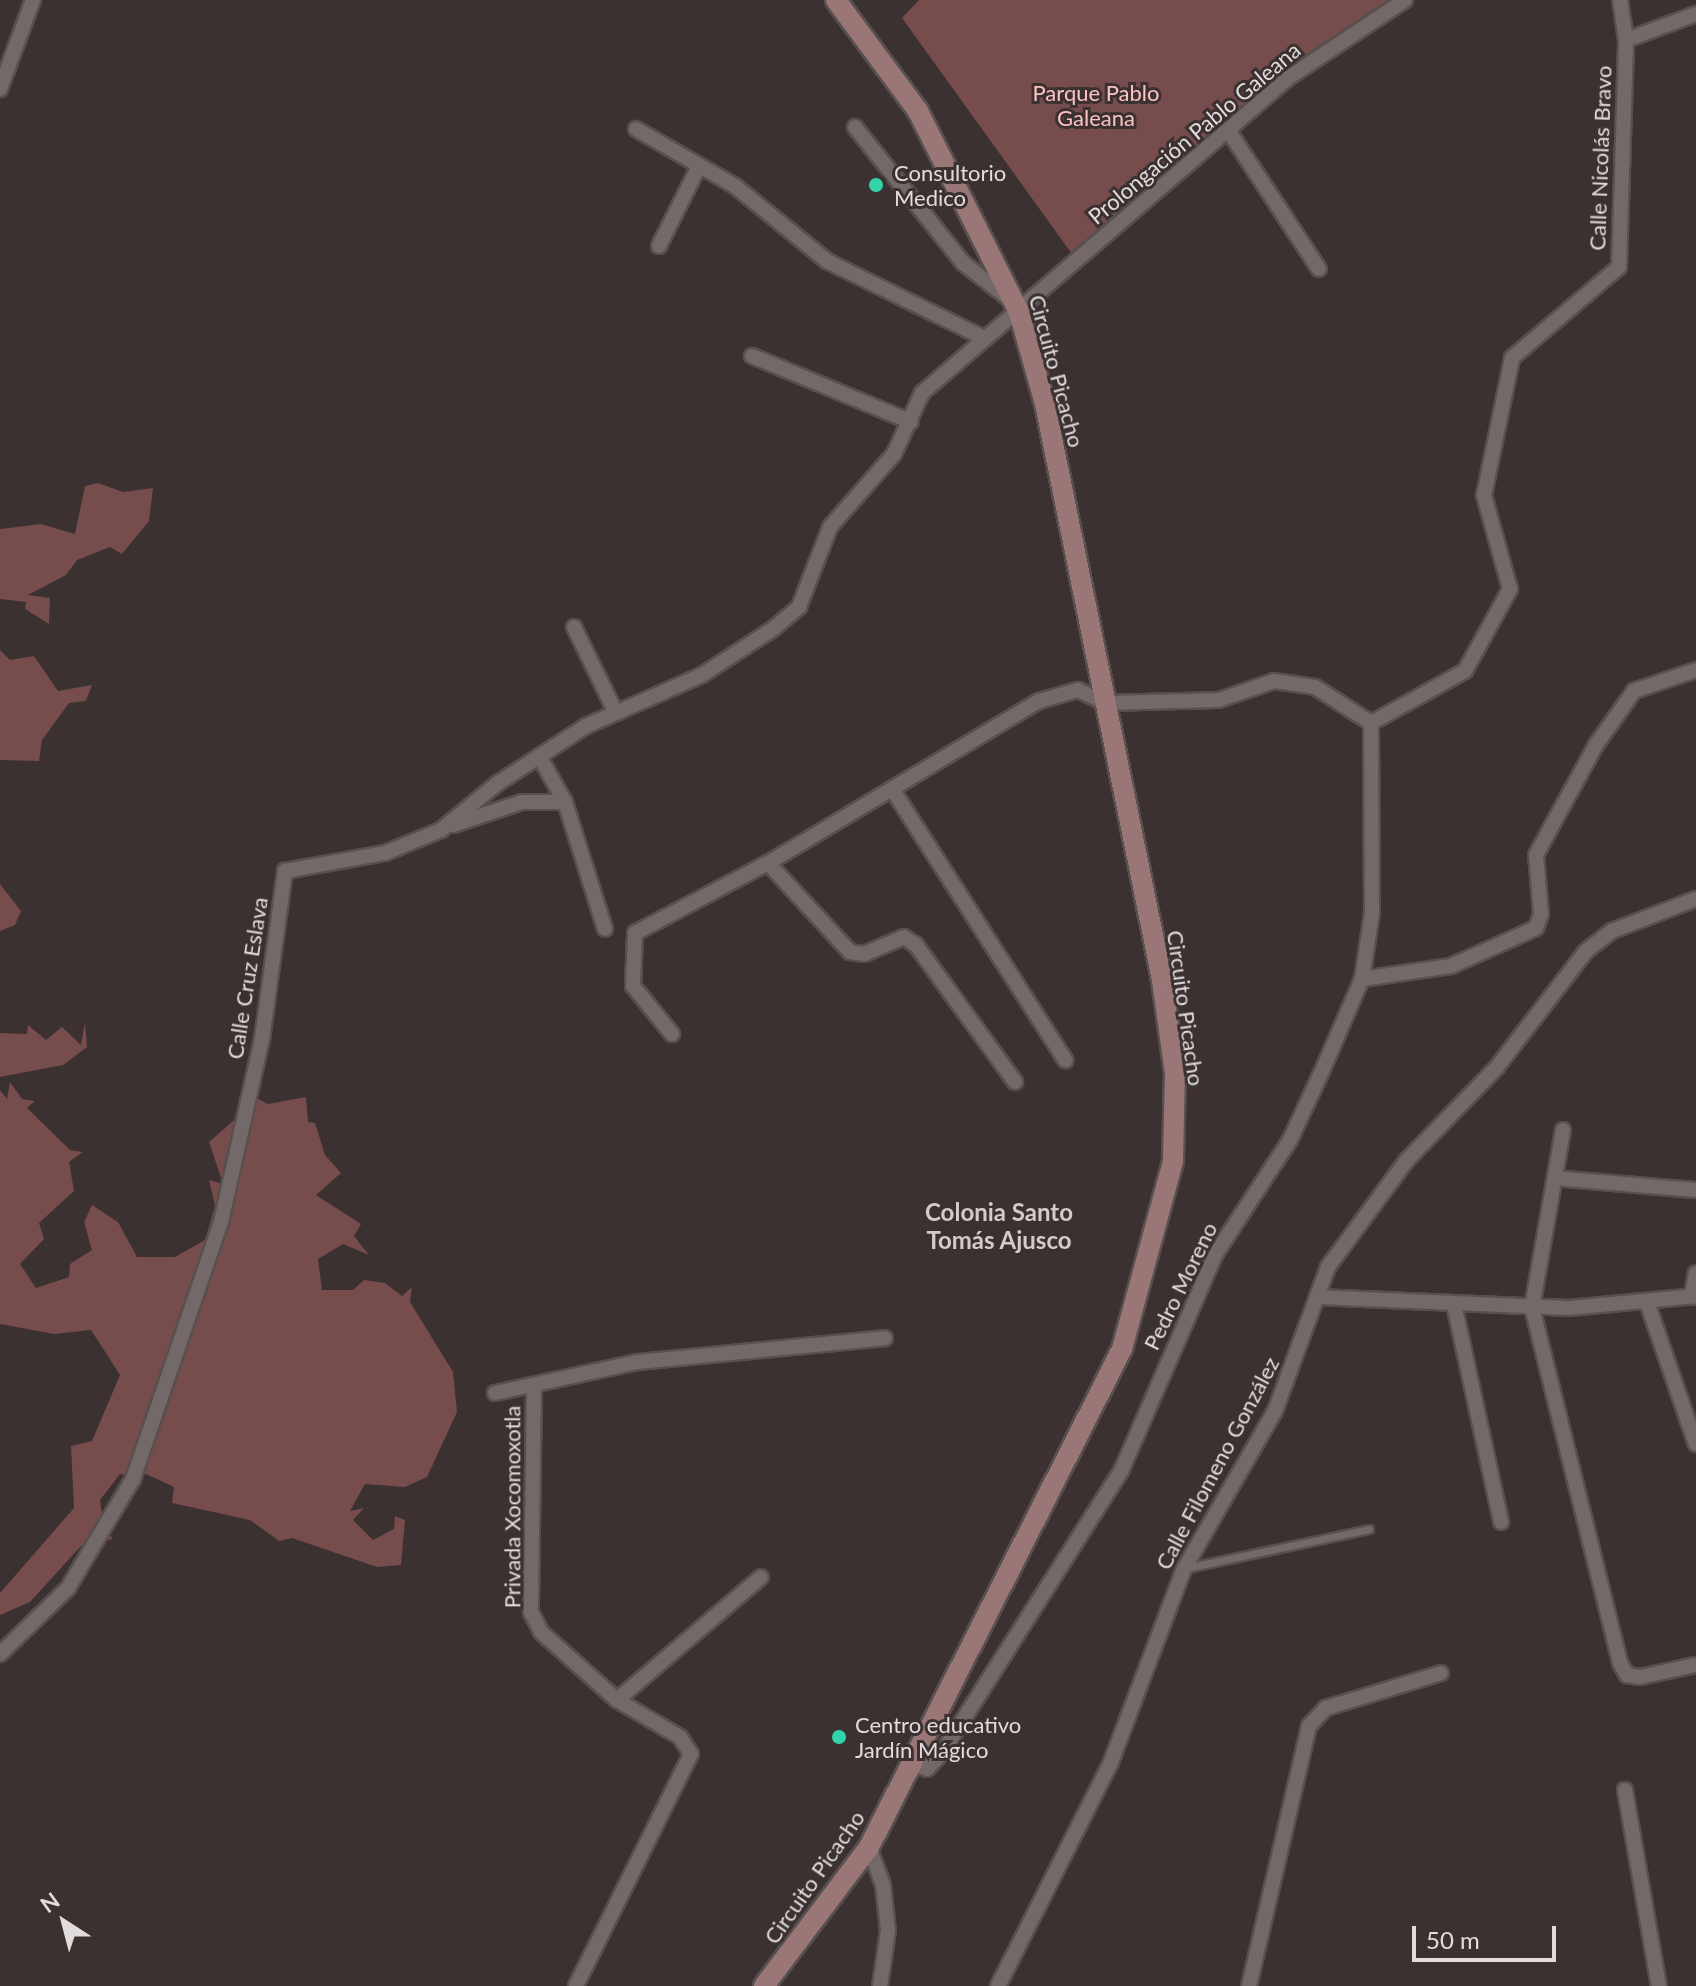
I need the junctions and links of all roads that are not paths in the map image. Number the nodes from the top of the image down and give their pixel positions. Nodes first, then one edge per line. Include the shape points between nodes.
1 (33, 0) edge
2 (836, 0) edge
3 (1405, 0) edge
4 (1620, 0) edge
5 (1696, 14) edge
6 (1626, 40) junction
7 (0, 89) edge
8 (855, 127) dead end
9 (636, 129) dead end
10 (1228, 130) junction
11 (699, 166) junction
12 (659, 246) dead end
13 (1319, 269) dead end
14 (1018, 307) junction
15 (982, 337) junction
16 (752, 356) dead end
17 (911, 422) junction
18 (574, 627) dead end
19 (1696, 670) edge
20 (1106, 703) junction
21 (616, 713) junction
22 (1371, 723) junction
23 (539, 756) junction
24 (892, 789) junction
25 (565, 802) junction
26 (441, 830) junction
27 (768, 863) junction
28 (1696, 899) edge
29 (605, 929) dead end
30 (1362, 979) junction
31 (672, 1034) dead end
32 (1065, 1060) dead end
33 (1015, 1082) dead end
34 (1563, 1130) dead end
35 (1555, 1178) junction
36 (1696, 1190) edge
37 (1696, 1273) edge
38 (1317, 1297) junction
39 (1694, 1297) edge
40 (1647, 1302) junction
41 (1454, 1304) junction
42 (1532, 1307) junction
43 (885, 1338) dead end
44 (534, 1387) junction
45 (495, 1393) dead end
46 (1696, 1444) edge
47 (1501, 1522) dead end
48 (1369, 1529) dead end
49 (1184, 1569) junction
50 (761, 1577) dead end
51 (0, 1654) edge
52 (1695, 1665) edge
53 (1441, 1673) dead end
54 (617, 1700) junction
55 (910, 1763) junction
56 (1625, 1790) dead end
57 (869, 1847) junction
58 (576, 1986) edge
59 (764, 1986) edge
60 (880, 1986) edge
61 (998, 1986) edge
62 (1249, 1986) edge
63 (1659, 1986) edge

1 - 7 street
2 - 14 main road, Circuito Picacho via 918,111
3 - 10 street, Prolongación Pablo Galeana via 1291,76
4 - 6 street, Calle Nicolás Bravo
5 - 6 street
6 - 22 street, Calle Nicolás Bravo via 1619,267 1512,358 1484,495 1510,589 1465,671
8 - 14 street via 963,263
9 - 11 street
10 - 13 street
10 - 14 street, Prolongación Pablo Galeana
11 - 12 street
11 - 15 street via 735,186 827,261
14 - 15 street, Calle Cruz Eslava
14 - 20 main road, Circuito Picacho via 1045,404
15 - 17 street, Calle Cruz Eslava via 922,393
16 - 17 street
17 - 21 street, Calle Cruz Eslava via 870,485 830,527 799,607 702,675
18 - 21 street
19 - 30 street via 1634,691 1596,745 1536,855 1541,914 1536,928 1451,966
20 - 22 street via 1219,700 1274,681 1315,687
20 - 24 street via 1078,690 1039,701
20 - 55 main road, Circuito Picacho via 1162,980 1175,1074 1173,1161 1122,1349
21 - 23 street, Calle Cruz Eslava
22 - 30 street, Pedro Moreno via 1372,913
23 - 25 street
23 - 26 street, Calle Cruz Eslava
24 - 27 street
24 - 32 street
25 - 26 street via 522,802
25 - 29 street
26 - 51 street, Calle Cruz Eslava via 385,853 285,871 262,1039 221,1222 133,1479 68,1588
27 - 31 street via 635,933 633,986
27 - 33 street via 850,952 864,954 904,937 916,945
28 - 38 street, Calle Filomeno González via 1612,931 1586,951 1497,1067 1407,1160 1328,1267
30 - 55 street, Pedro Moreno via 1290,1140 1215,1255 1122,1469 942,1753 927,1769
34 - 35 street
35 - 36 street
35 - 42 street
37 - 39 street
38 - 41 street
38 - 49 street, Calle Filomeno González via 1275,1411
39 - 40 street
40 - 42 street
40 - 46 street
41 - 42 street
41 - 47 street
42 - 52 street via 1620,1663 1627,1675 1640,1677
43 - 44 street via 637,1362
44 - 45 street
44 - 54 street, Privada Xocomoxotla via 531,1612 541,1632
48 - 49 lane
49 - 61 street, Calle Filomeno González via 1111,1762
50 - 54 street
53 - 62 street via 1326,1708 1309,1726
54 - 58 street, Privada Xocomoxotla via 688,1744 691,1754
55 - 57 main road, Circuito Picacho
56 - 63 street
57 - 59 main road, Circuito Picacho
57 - 60 street via 883,1885 888,1930

